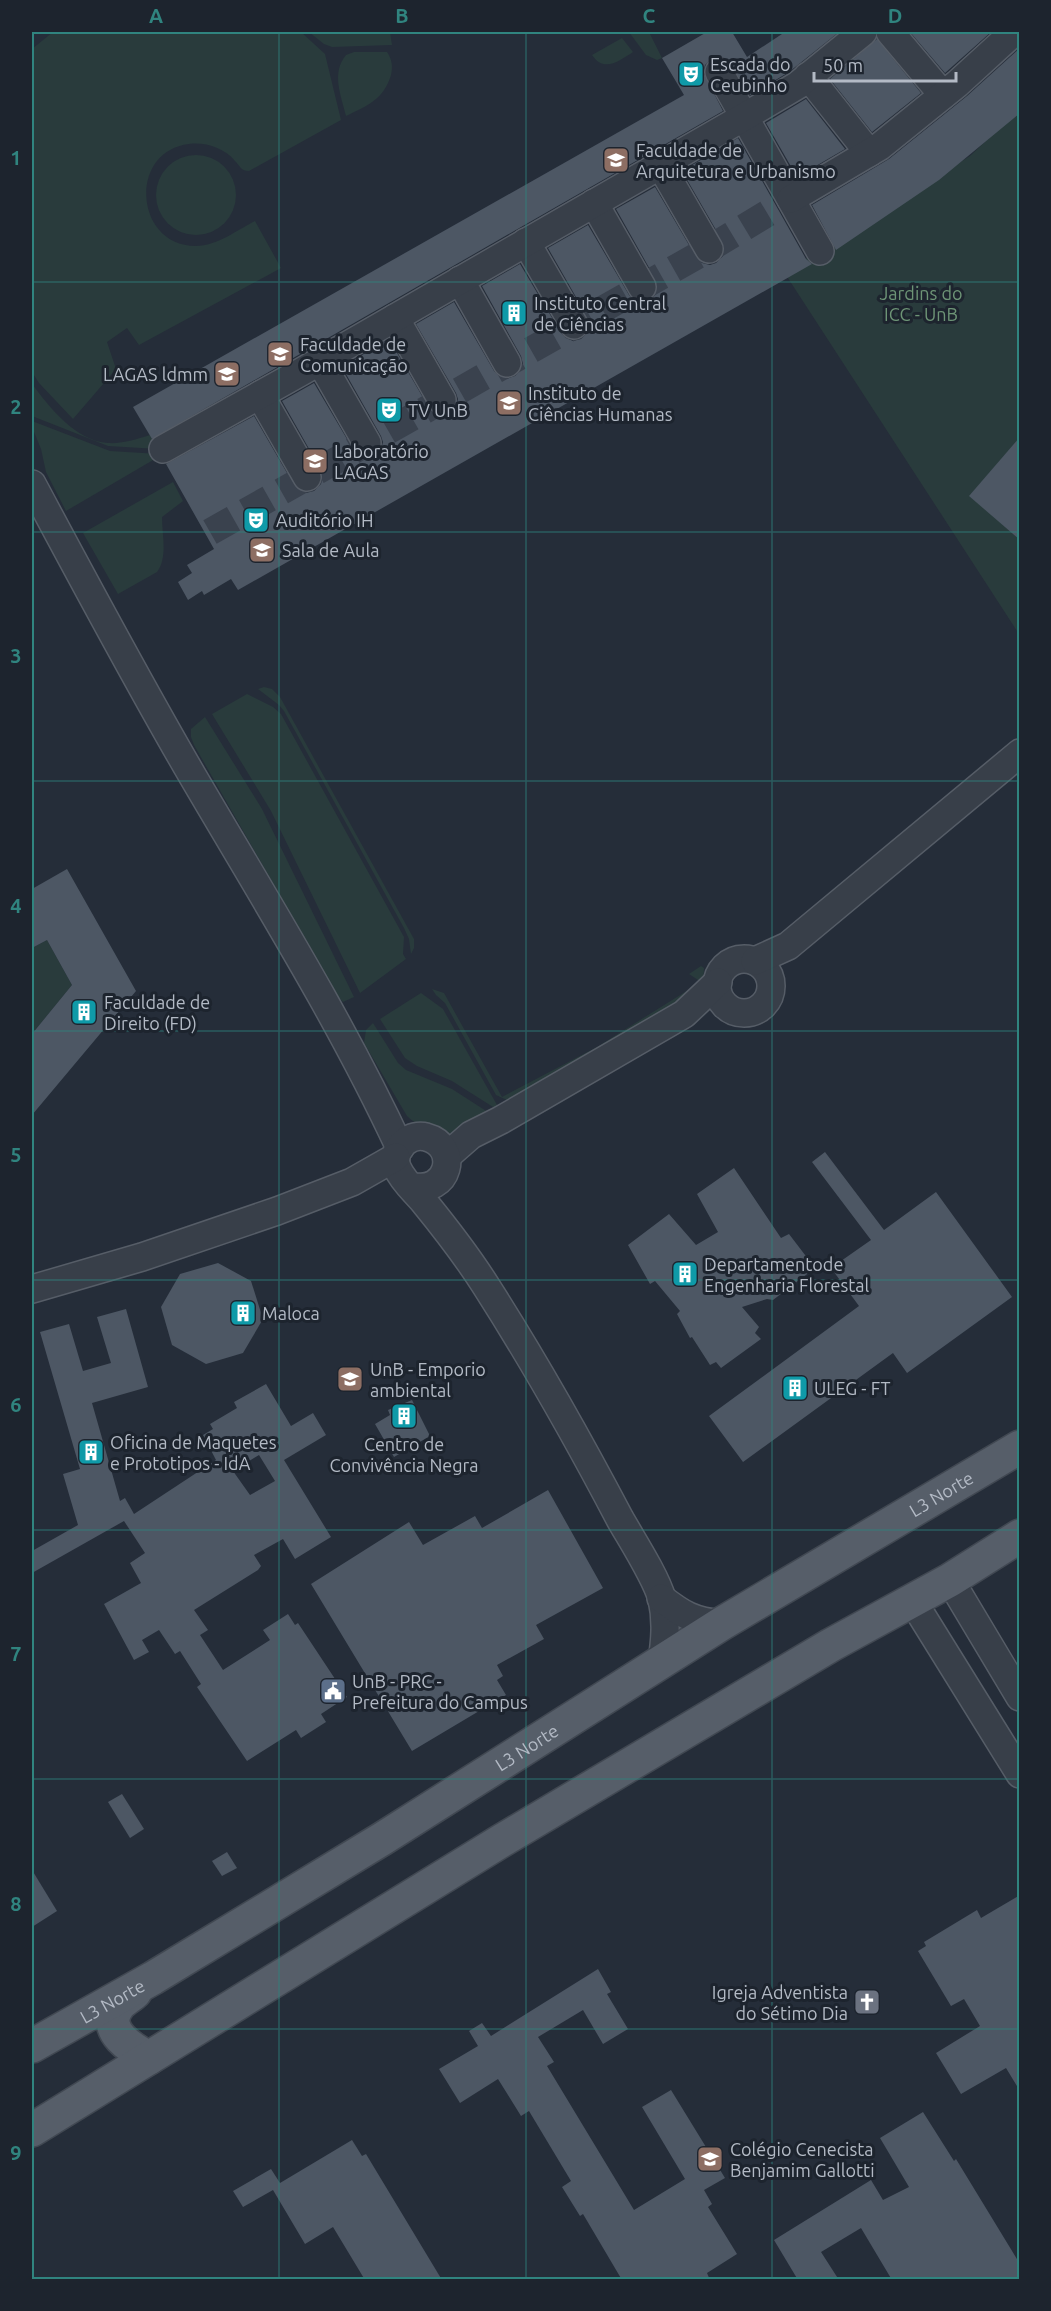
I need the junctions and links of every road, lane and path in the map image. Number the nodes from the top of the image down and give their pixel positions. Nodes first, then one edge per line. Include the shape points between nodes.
1 (863, 32) edge
2 (890, 32) edge
3 (1001, 36) edge
4 (719, 72) dead end
5 (808, 76) junction
6 (943, 95) junction
7 (744, 117) junction
8 (869, 153) junction
9 (661, 166) junction
10 (791, 199) junction
11 (594, 203) junction
12 (526, 242) junction
13 (709, 249) dead end
14 (820, 251) dead end
15 (460, 280) junction
16 (642, 287) dead end
17 (395, 318) junction
18 (574, 325) dead end
19 (320, 361) junction
20 (507, 363) dead end
21 (260, 395) junction
22 (442, 400) dead end
23 (367, 443) dead end
24 (163, 449) dead end
25 (307, 477) dead end
26 (32, 484) edge
27 (1020, 753) edge
28 (788, 946) junction
29 (755, 961) junction
30 (771, 984) junction
31 (721, 993) junction
32 (417, 1161) junction
33 (32, 1289) edge
34 (1020, 1447) edge
35 (1020, 1536) edge
36 (950, 1580) junction
37 (661, 1598) junction
38 (912, 1600) junction
39 (721, 1624) junction
40 (662, 1662) junction
41 (1020, 1697) edge
42 (1020, 1774) edge
43 (153, 1978) junction
44 (32, 2046) edge
45 (149, 2058) junction
46 (32, 2130) edge

1 - 5 street
2 - 6 street
3 - 6 street
4 - 7 street
5 - 7 street
5 - 8 street
6 - 8 street
7 - 9 street
7 - 10 street
8 - 10 street
9 - 11 street
9 - 13 street
10 - 14 street
11 - 12 street
11 - 16 street
12 - 15 street
12 - 18 street
15 - 17 street
15 - 20 street
17 - 19 street
17 - 22 street
19 - 21 street
19 - 23 street
21 - 24 street
21 - 25 street
26 - 32 street via 162,724
27 - 28 street
28 - 29 street
28 - 30 street
29 - 30 street via 765,969
29 - 31 street via 742,959 730,963 720,975
30 - 31 street via 768,999 757,1010 740,1013
31 - 32 street via 501,1120
32 - 33 street via 142,1257
32 - 37 street via 460,1246 560,1409
34 - 39 main road, L3 Norte
35 - 36 main road
36 - 38 main road
36 - 41 street
37 - 39 street via 698,1622
37 - 40 street via 666,1636
38 - 42 street
38 - 45 main road via 501,1841
39 - 40 main road, L3 Norte
40 - 43 main road, L3 Norte
43 - 44 main road, L3 Norte
43 - 45 main road via 118,2006 114,2014 120,2038
45 - 46 main road

